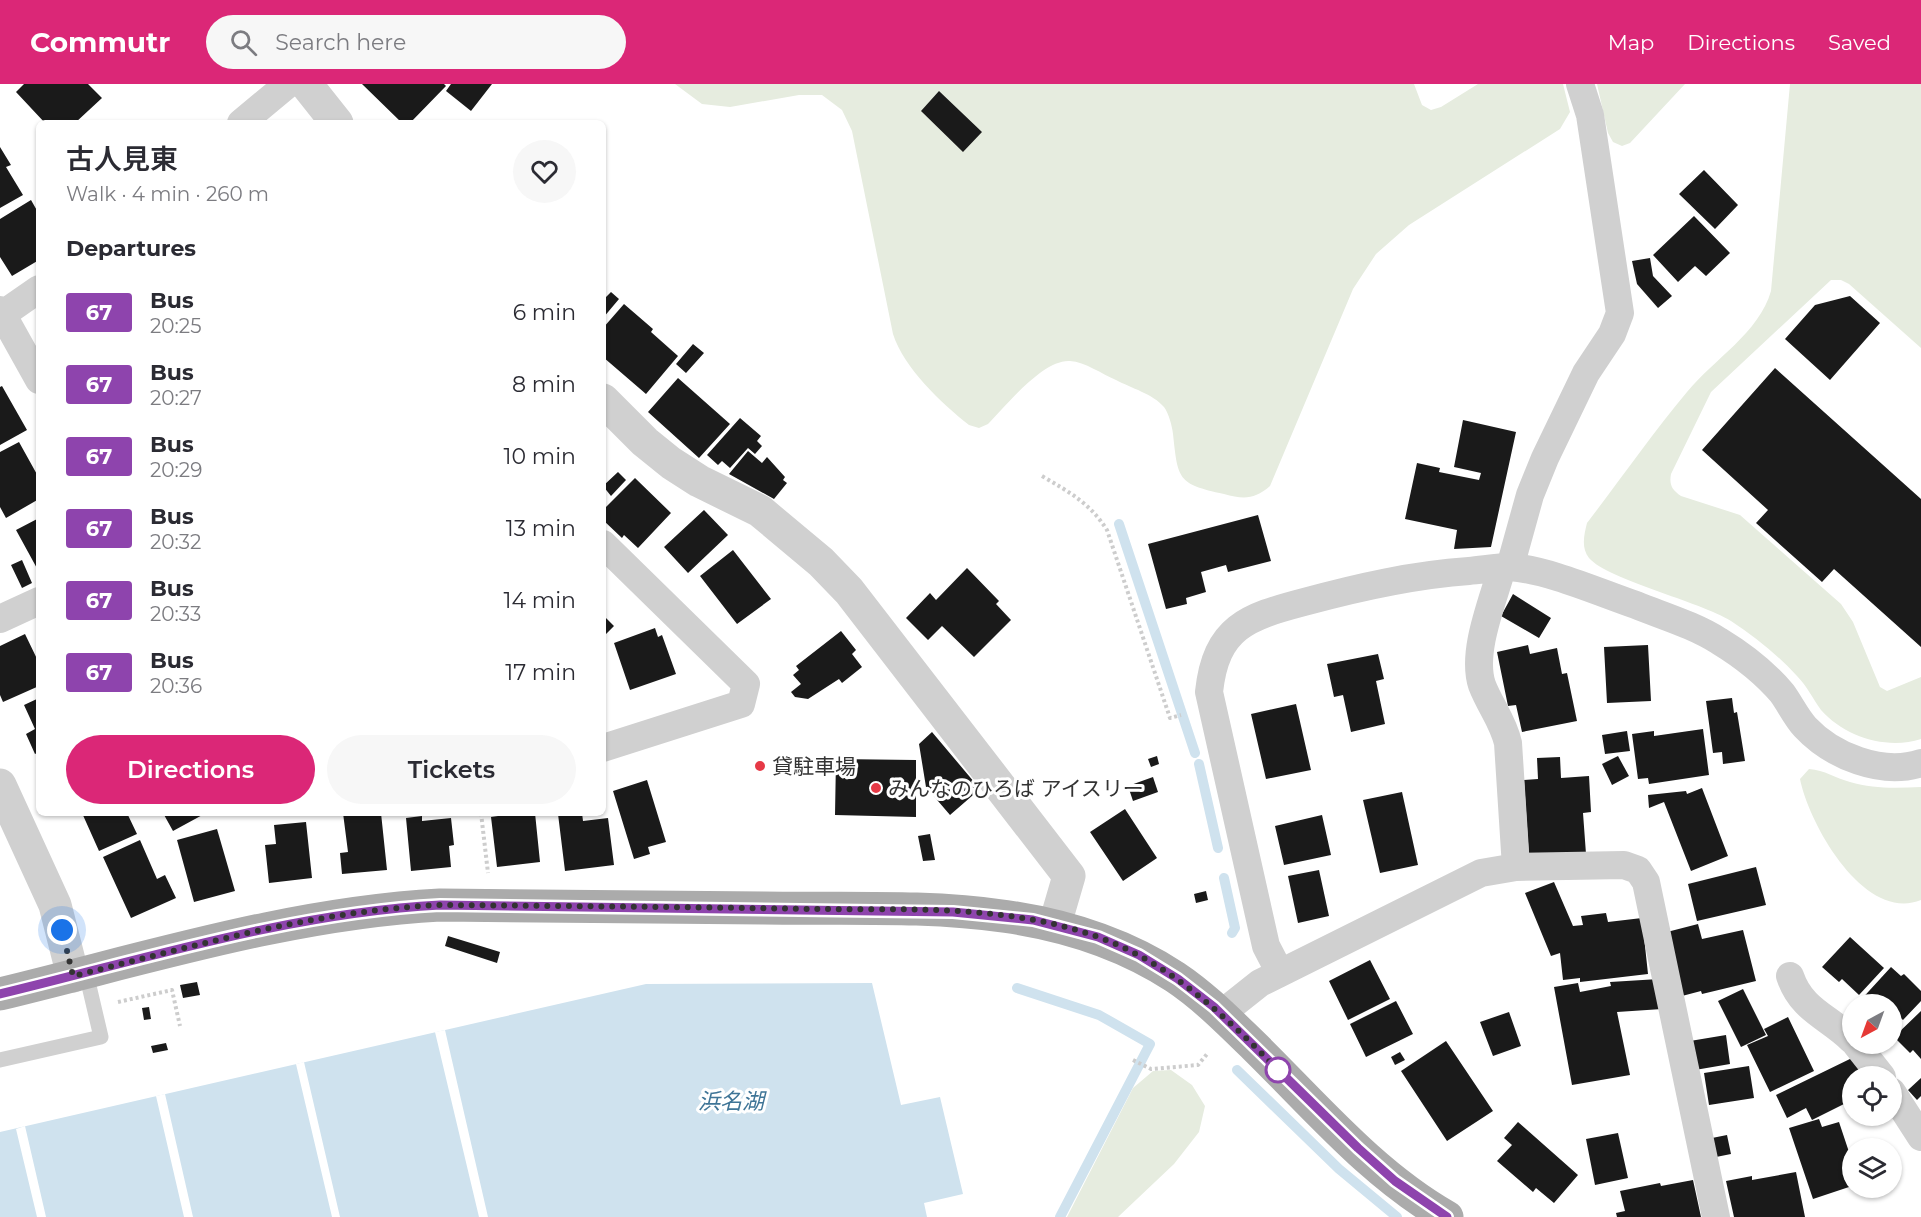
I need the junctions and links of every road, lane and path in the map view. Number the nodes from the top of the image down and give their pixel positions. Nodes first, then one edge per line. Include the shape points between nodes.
1 (288, 84) edge
2 (306, 84) edge
3 (1580, 84) edge
4 (245, 120) edge
5 (335, 120) edge
6 (36, 292) edge
7 (1, 312) edge
8 (36, 375) edge
9 (606, 403) edge
10 (1042, 476) dead end
11 (606, 547) edge
12 (1506, 568) junction
13 (36, 602) edge
14 (0, 619) edge
15 (1180, 715) dead end
16 (606, 747) edge
17 (1921, 763) edge
18 (0, 785) edge
19 (481, 816) edge
20 (1516, 867) junction
21 (489, 880) dead end
22 (1055, 924) junction
23 (1280, 973) junction
24 (80, 975) junction
25 (1790, 976) dead end
26 (0, 994) edge
27 (136, 998) dead end
28 (1221, 1014) junction
29 (180, 1026) dead end
30 (1842, 1032) edge
31 (1207, 1054) dead end
32 (1864, 1054) edge
33 (0, 1060) edge
34 (1133, 1060) dead end
35 (1873, 1066) edge
36 (1902, 1108) edge
37 (1921, 1137) edge
38 (1447, 1217) edge
39 (1716, 1217) edge

1 - 4 street
2 - 5 street
3 - 12 street via 1590,116 1620,313 1545,458
6 - 7 street
7 - 8 street
9 - 22 street via 671,464 760,511 849,591 1069,876
10 - 15 path via 1079,497 1096,512 1107,530 1170,718
11 - 16 street via 746,684 741,704
12 - 17 street via 1571,581 1680,622 1718,640 1752,664 1781,693 1805,726 1828,746 1856,760 1886,766
12 - 20 street via 1479,651 1479,667 1481,683 1508,743
12 - 23 street via 1437,573 1371,584 1258,614 1237,627 1221,645 1212,668 1209,692 1266,946
13 - 14 street
18 - 24 street via 55,905
19 - 21 path
20 - 23 street via 1481,873
20 - 39 street via 1624,865 1638,870 1646,882
22 - 24 main road via 1011,916 897,910 419,906 305,920
22 - 28 main road via 1139,955 1178,979
23 - 28 street via 1260,983
24 - 26 main road
24 - 33 lane via 101,1037
25 - 30 street via 1796,993 1808,1006
27 - 29 path via 171,990
28 - 38 main road via 1358,1148 1395,1181
31 - 34 path via 1198,1065 1151,1069
32 - 35 street
36 - 37 street

